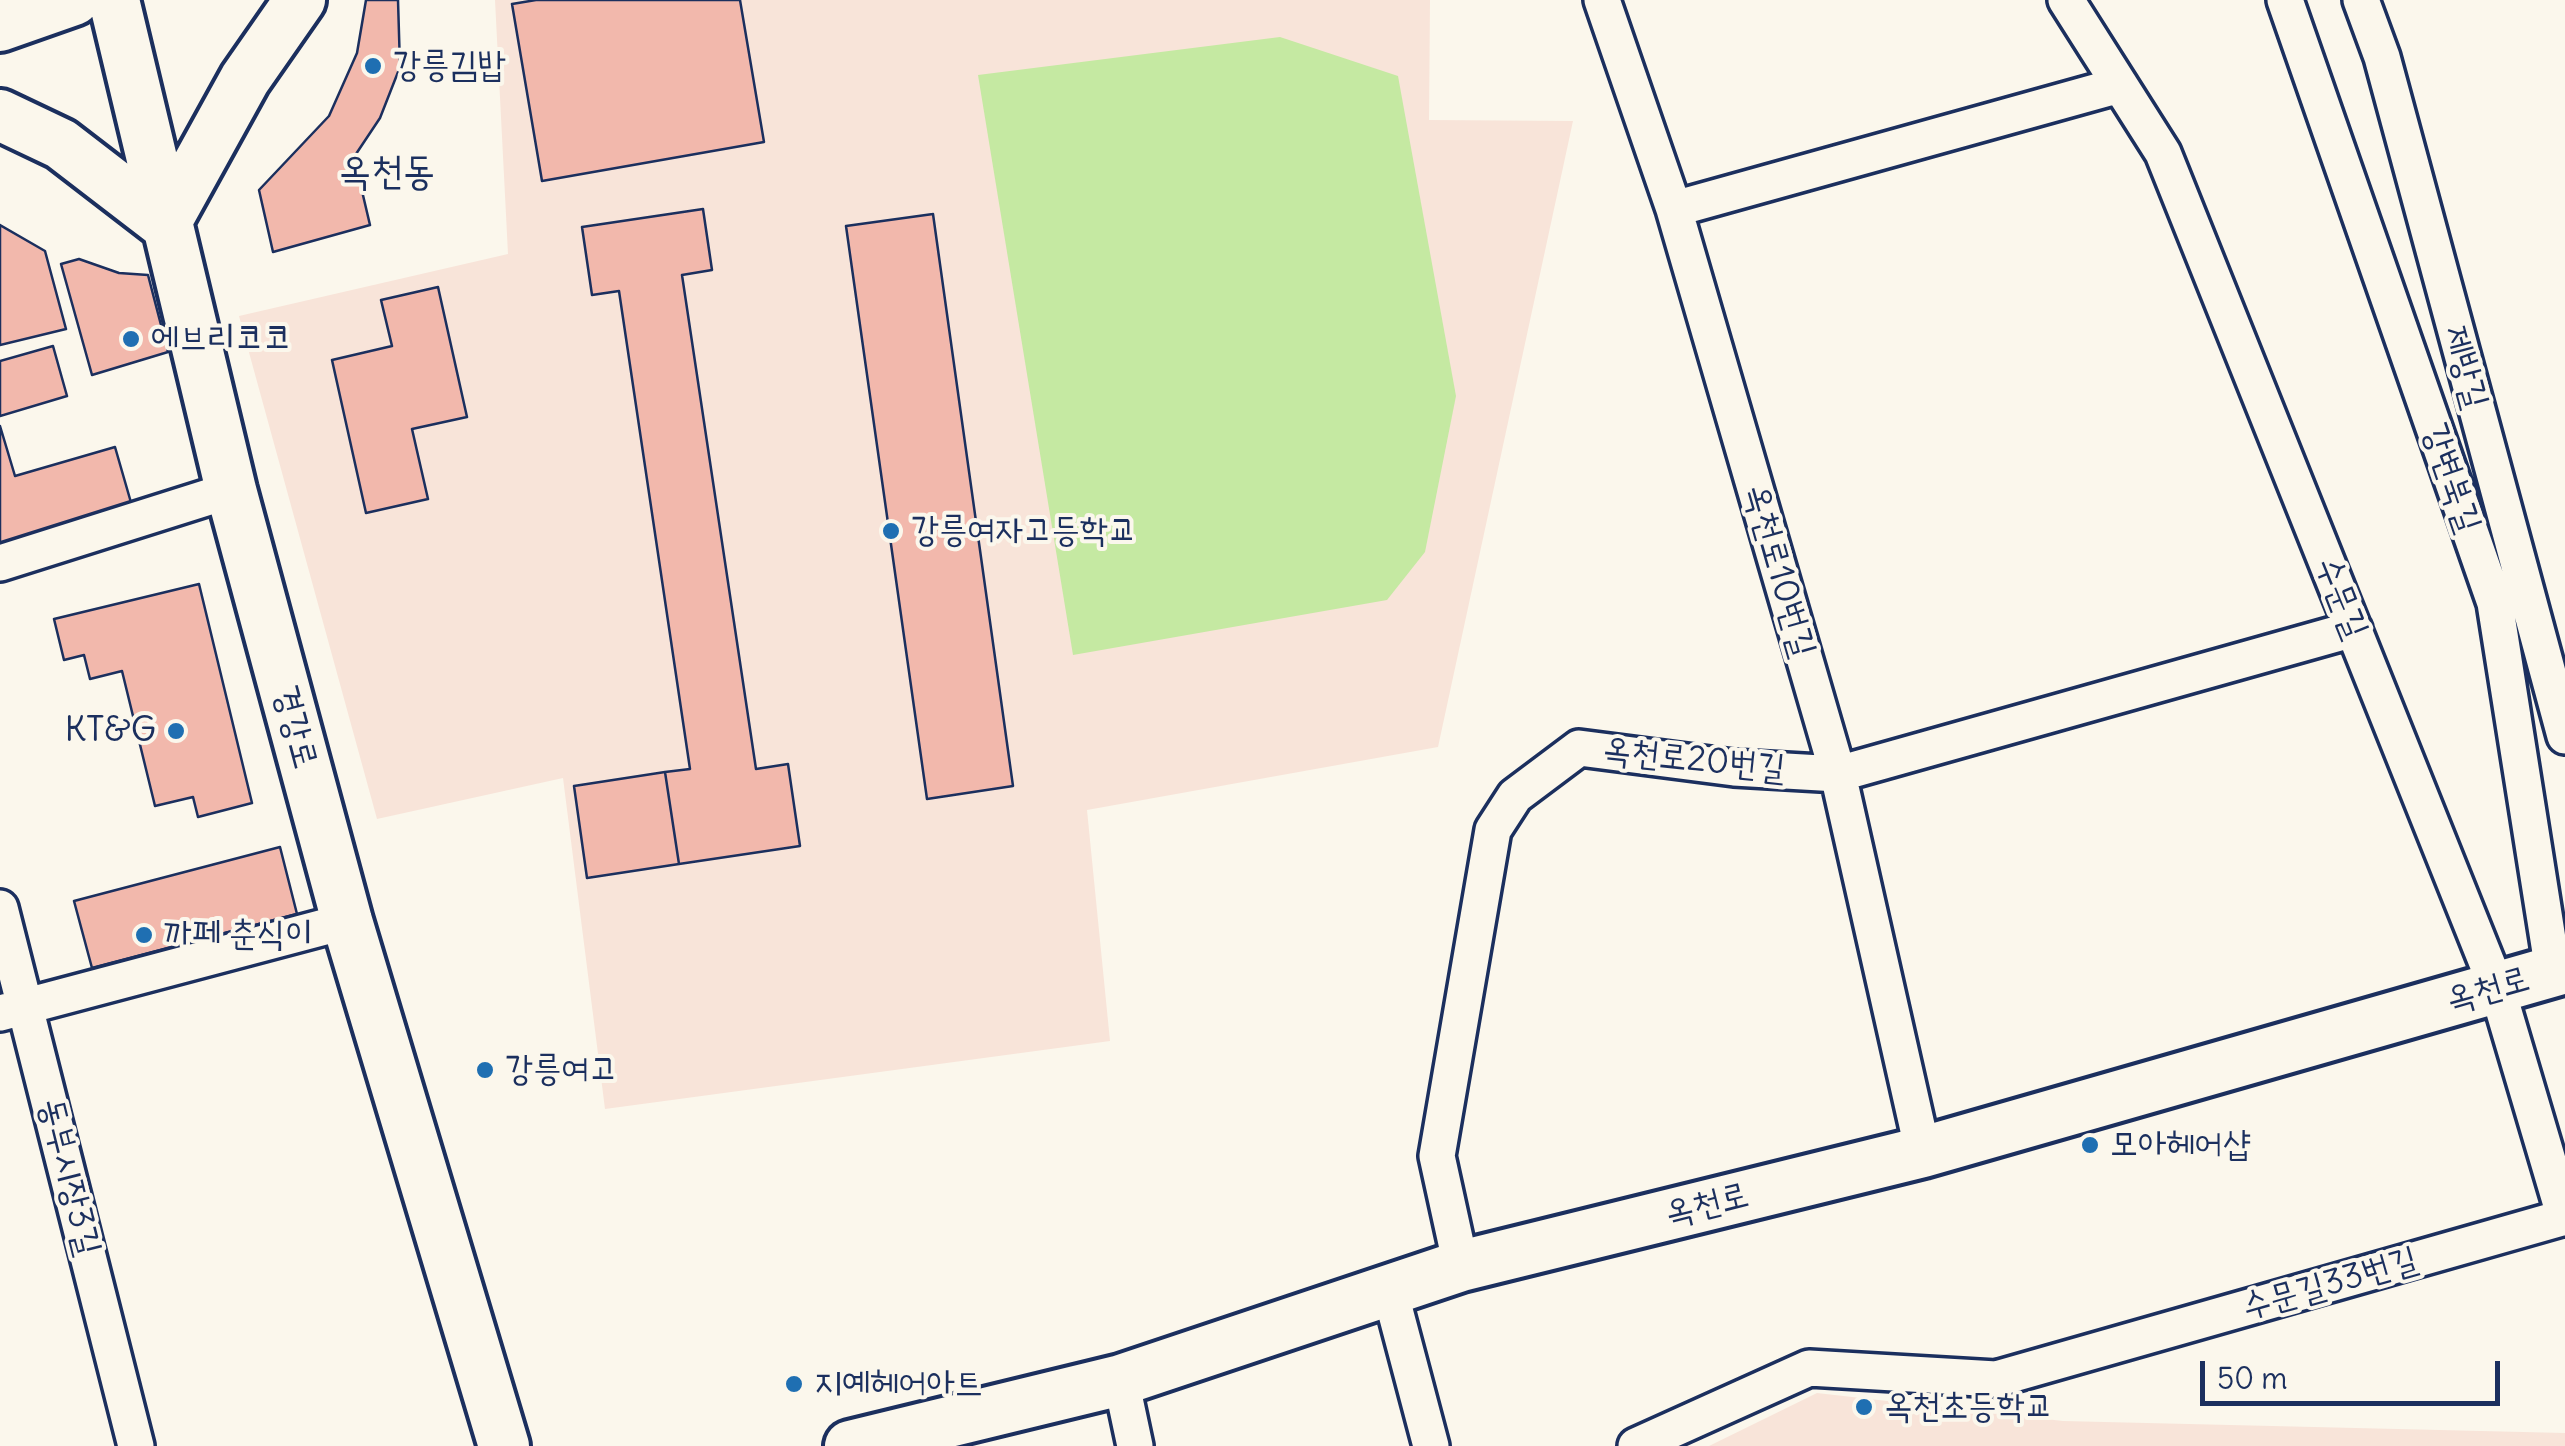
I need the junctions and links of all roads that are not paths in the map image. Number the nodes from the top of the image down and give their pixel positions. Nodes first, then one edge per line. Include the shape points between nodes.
1 (74, 0) edge
2 (114, 0) edge
3 (300, 0) edge
4 (1602, 0) edge
5 (2066, 0) edge
6 (2285, 0) edge
7 (2361, 0) edge
8 (2384, 0) edge
9 (0, 26) edge
10 (2382, 56) junction
11 (2120, 85) junction
12 (0, 115) edge
13 (1674, 210) junction
14 (165, 224) junction
15 (232, 490) junction
16 (0, 563) edge
17 (2354, 629) junction
18 (2565, 736) edge
19 (1838, 774) junction
20 (0, 908) edge
21 (346, 922) junction
22 (2559, 970) edge
23 (2497, 988) junction
24 (13, 1009) edge
25 (1923, 1152) junction
26 (2565, 1218) edge
27 (1460, 1266) junction
28 (1390, 1292) junction
29 (1121, 1380) junction
30 (136, 1446) edge
31 (504, 1446) edge
32 (850, 1446) edge
33 (1136, 1446) edge
34 (1431, 1446) edge
35 (1636, 1446) edge

1 - 9 street
2 - 14 street, 경강로
3 - 14 street via 245,79
4 - 13 street, 옥천로10번길
5 - 11 street, 수문길
6 - 22 street, 강변북길 via 2495,603
7 - 10 street, 제방길
8 - 10 street, 제방길
10 - 18 street, 제방길
11 - 13 street
11 - 17 street, 수문길 via 2163,153
12 - 14 street via 61,144
13 - 19 street, 옥천로10번길
14 - 15 street, 경강로
15 - 16 street
15 - 21 street, 경강로
17 - 19 street, 옥천로20번길
17 - 23 street, 수문길
19 - 25 street, 옥천로10번길
19 - 27 street, 옥천로20번길 via 1579,748 1515,796 1493,830 1436,1156
20 - 24 street, 동부시장3길
21 - 24 street
21 - 31 street, 경강로
22 - 23 street, 옥천로
23 - 25 street, 옥천로
23 - 26 street, 수문길
24 - 30 street, 동부시장3길
25 - 27 street, 옥천로
26 - 35 street, 수문길33번길 via 1996,1379 1809,1368
27 - 28 street, 옥천로
28 - 29 street, 옥천로
28 - 34 street
29 - 32 street, 옥천로
29 - 33 street

